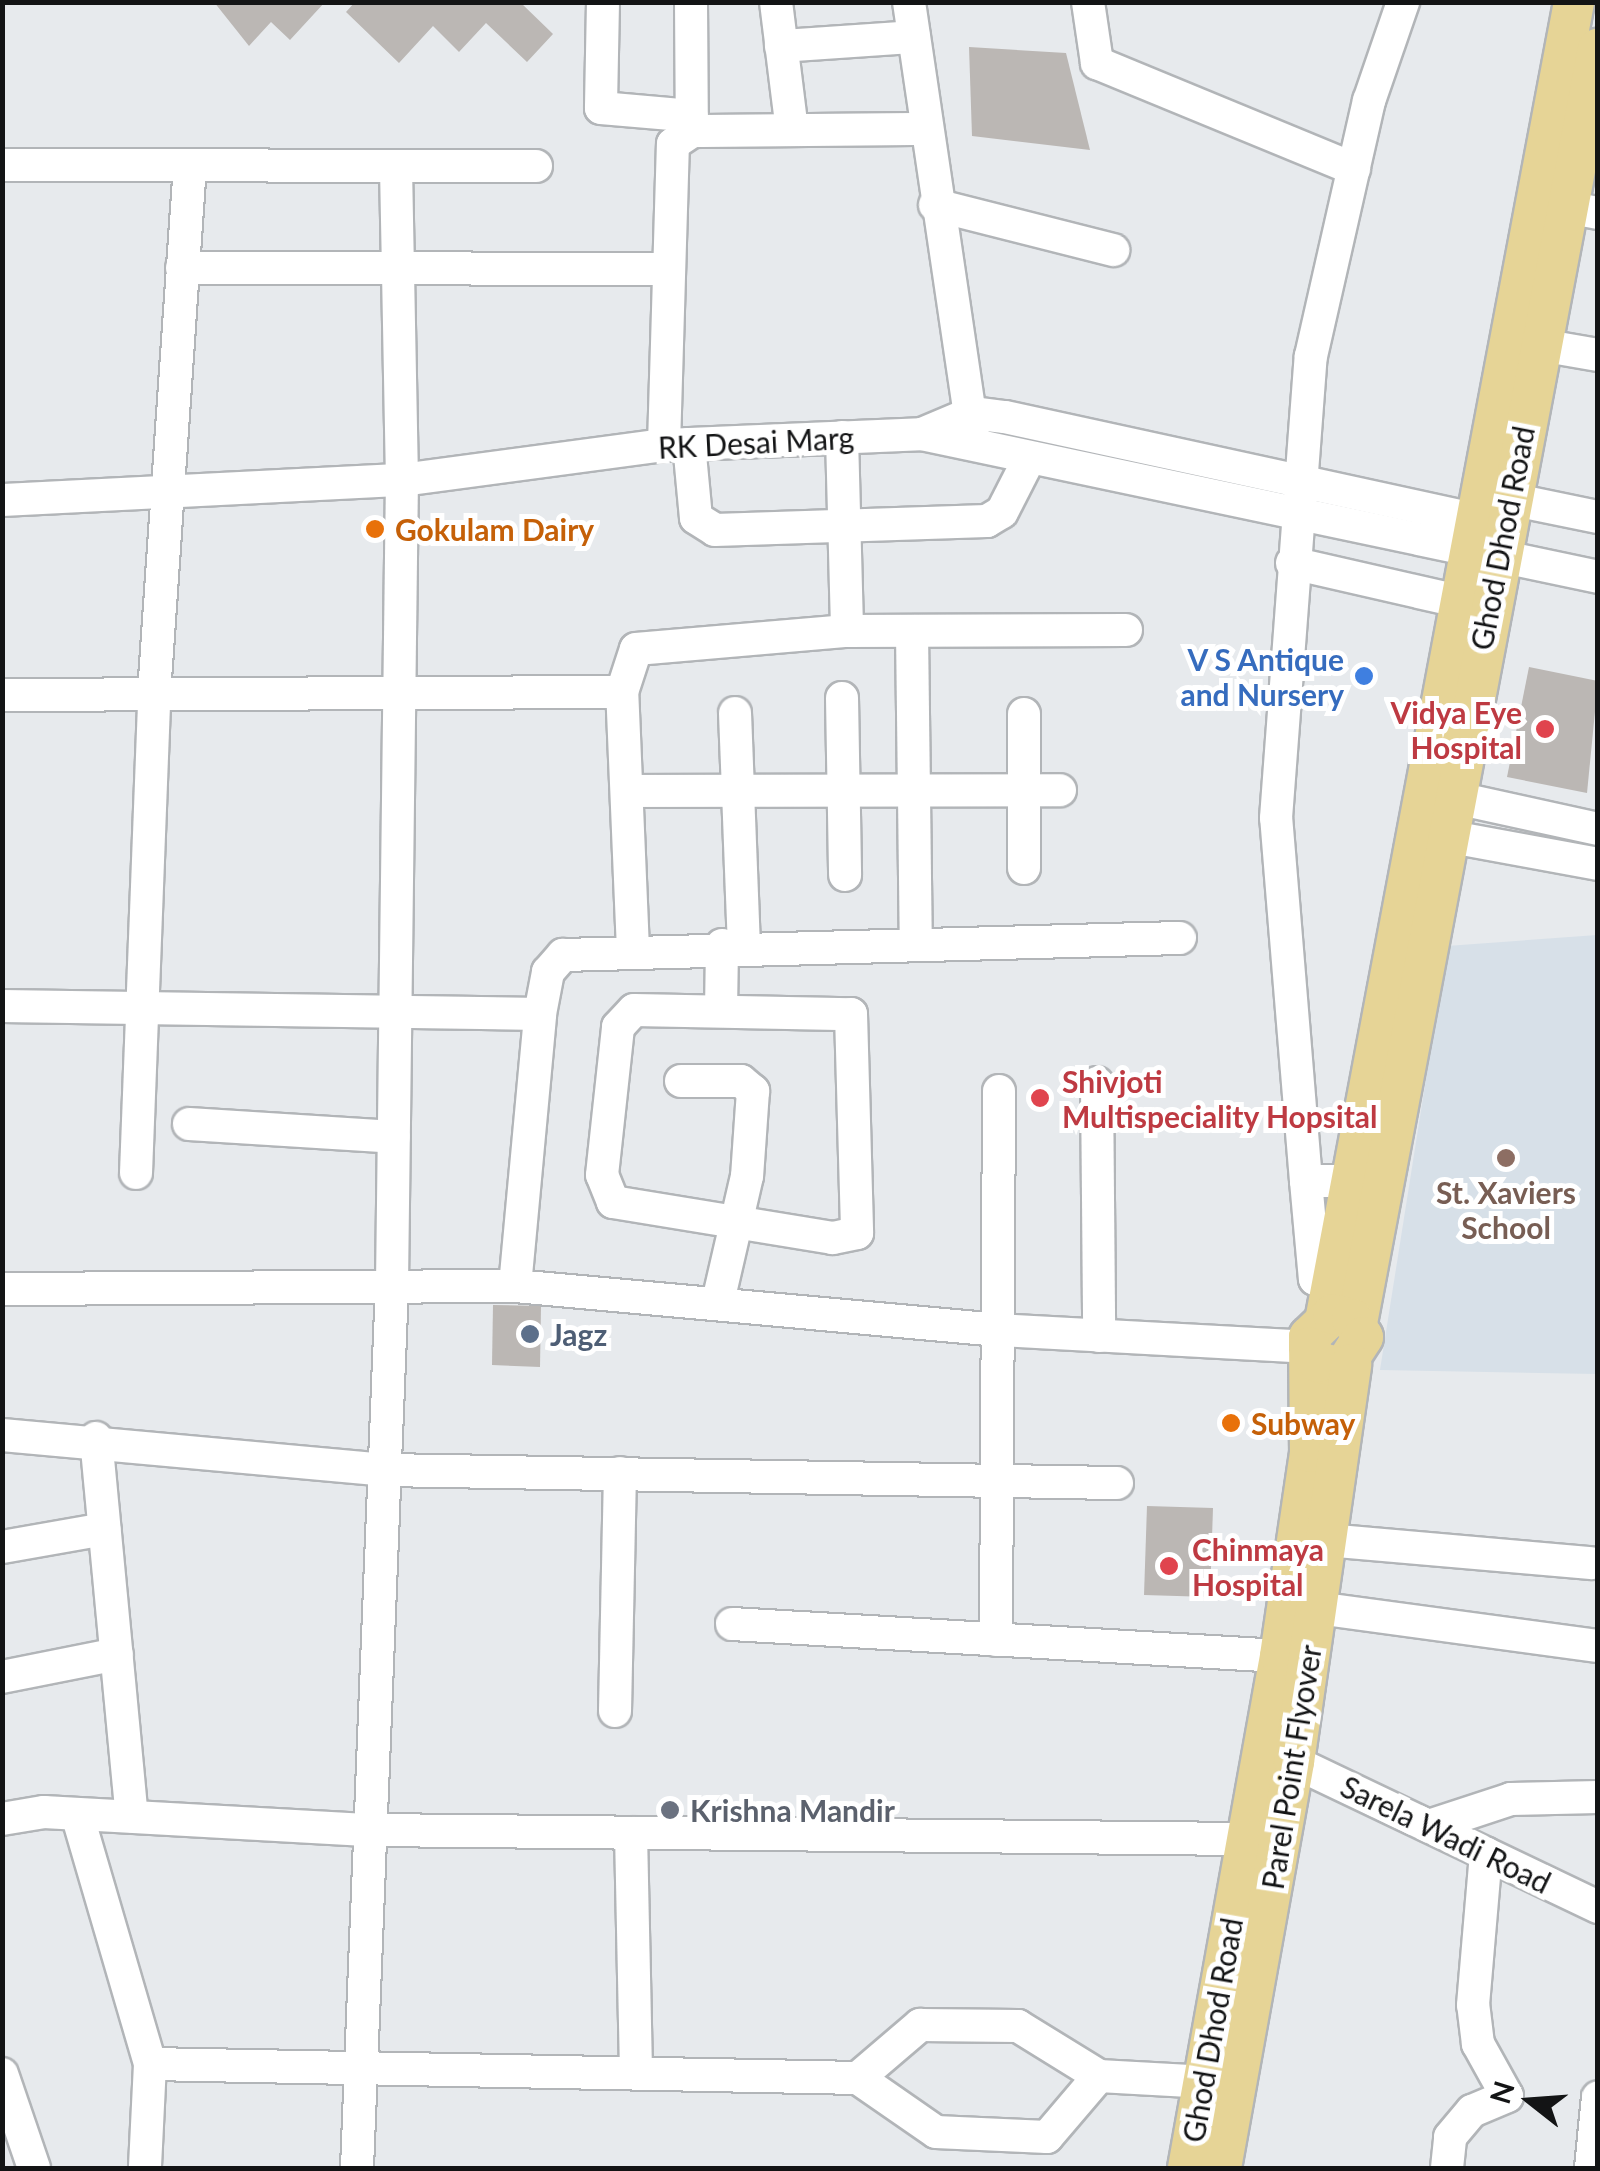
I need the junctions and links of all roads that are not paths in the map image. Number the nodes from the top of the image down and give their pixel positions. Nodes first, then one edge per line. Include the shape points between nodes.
1 (602, 2) edge
2 (691, 2) edge
3 (776, 2) edge
4 (910, 2) edge
5 (1088, 2) edge
6 (1574, 2) edge
7 (1399, 4) edge
8 (914, 38) junction
9 (781, 46) junction
10 (1596, 70) edge
11 (692, 123) junction
12 (792, 130) junction
13 (925, 130) junction
14 (2, 164) edge
15 (190, 165) junction
16 (396, 166) junction
17 (536, 166) dead end
18 (1354, 169) junction
19 (935, 204) junction
20 (1582, 210) edge
21 (1113, 250) dead end
22 (182, 268) junction
23 (664, 268) junction
24 (398, 269) junction
25 (1540, 346) junction
26 (1598, 356) edge
27 (972, 413) junction
28 (922, 434) junction
29 (842, 437) junction
30 (677, 444) junction
31 (973, 449) junction
32 (1028, 461) junction
33 (1302, 478) junction
34 (402, 480) junction
35 (170, 492) junction
36 (2, 500) edge
37 (1296, 517) junction
38 (1598, 518) edge
39 (844, 526) junction
40 (1491, 532) junction
41 (1292, 563) junction
42 (1598, 577) edge
43 (1458, 601) junction
44 (912, 630) junction
45 (1126, 630) dead end
46 (847, 631) junction
47 (622, 692) junction
48 (399, 693) junction
49 (154, 694) junction
50 (2, 695) edge
51 (842, 698) dead end
52 (736, 713) dead end
53 (1024, 714) dead end
54 (1024, 790) junction
55 (1060, 790) dead end
56 (626, 791) junction
57 (740, 791) junction
58 (844, 792) junction
59 (914, 792) junction
60 (1436, 793) junction
61 (1598, 829) edge
62 (1428, 833) junction
63 (1598, 864) edge
64 (1024, 868) dead end
65 (844, 875) dead end
66 (1180, 938) dead end
67 (733, 944) junction
68 (916, 944) junction
69 (633, 950) junction
70 (2, 1006) edge
71 (144, 1007) junction
72 (721, 1011) junction
73 (540, 1014) junction
74 (396, 1016) junction
75 (680, 1081) dead end
76 (1097, 1083) dead end
77 (999, 1091) dead end
78 (189, 1124) dead end
79 (394, 1137) junction
80 (136, 1173) dead end
81 (1306, 1180) junction
82 (1350, 1181) junction
83 (736, 1222) junction
84 (392, 1284) junction
85 (514, 1286) junction
86 (2, 1289) edge
87 (718, 1302) junction
88 (1331, 1318) junction
89 (998, 1330) junction
90 (1099, 1336) junction
91 (2, 1434) edge
92 (96, 1438) junction
93 (385, 1470) junction
94 (620, 1473) junction
95 (997, 1481) junction
96 (1117, 1483) dead end
97 (104, 1528) junction
98 (1326, 1540) junction
99 (2, 1546) edge
100 (1591, 1563) dead end
101 (1316, 1608) junction
102 (732, 1624) dead end
103 (996, 1640) junction
104 (1598, 1646) edge
105 (117, 1654) junction
106 (1280, 1656) junction
107 (2, 1677) edge
108 (615, 1711) dead end
109 (1294, 1762) junction
110 (1598, 1796) edge
111 (77, 1814) junction
112 (132, 1816) junction
113 (2, 1819) edge
114 (1429, 1826) junction
115 (370, 1830) junction
116 (631, 1833) junction
117 (1246, 1839) junction
118 (1486, 1854) junction
119 (1598, 1907) edge
120 (150, 2064) junction
121 (362, 2069) junction
122 (636, 2073) junction
123 (2, 2074) edge
124 (1099, 2076) junction
125 (858, 2078) junction
126 (1219, 2083) junction
127 (1598, 2097) edge
128 (141, 2167) edge
129 (34, 2168) edge
130 (356, 2168) edge
131 (1188, 2168) edge
132 (1221, 2168) edge
133 (1448, 2168) edge
134 (1592, 2168) edge

1 - 11 street via 602,108
2 - 11 street
3 - 9 street
4 - 8 street
5 - 18 street via 1098,63
6 - 40 main road
7 - 18 street
8 - 9 street
8 - 13 street
9 - 12 street
10 - 20 main road, Ghod Dhod Road
11 - 12 street
11 - 23 street via 670,157
12 - 13 street
13 - 19 street
14 - 15 street
15 - 16 street
15 - 22 street
16 - 17 street
16 - 24 street
18 - 33 street via 1312,356
19 - 21 street
19 - 27 street
20 - 25 main road, Ghod Dhod Road
22 - 24 street
22 - 35 street
23 - 24 street
23 - 30 street
24 - 34 street
25 - 26 street
25 - 40 main road, Ghod Dhod Road
27 - 28 street
27 - 31 street
27 - 33 street
28 - 29 street, RK Desai Marg
28 - 31 street, RK Desai Marg
29 - 30 street, RK Desai Marg
29 - 39 street
30 - 34 street, RK Desai Marg
30 - 39 street via 705,529
31 - 32 street, RK Desai Marg
32 - 37 street, RK Desai Marg
32 - 39 street via 995,518
33 - 37 street
33 - 40 street
34 - 35 street, RK Desai Marg
34 - 48 street
35 - 36 street, RK Desai Marg
35 - 49 street
37 - 40 street, RK Desai Marg
37 - 41 street
38 - 40 street
39 - 46 street
40 - 42 street
40 - 43 main road
40 - 60 main road, Ghod Dhod Road
41 - 43 street
41 - 81 street via 1276,818
43 - 60 main road
44 - 45 street
44 - 46 street
44 - 59 street
46 - 47 street via 652,644 636,649
47 - 48 street
47 - 56 street
48 - 49 street
48 - 74 street
49 - 50 street
49 - 71 street
51 - 58 street
52 - 57 street
53 - 54 street
54 - 55 street
54 - 59 street
54 - 64 street
56 - 57 street
56 - 69 street
57 - 58 street
57 - 67 street
58 - 59 street
58 - 65 street
59 - 68 street
60 - 61 street
60 - 62 main road
62 - 63 street
62 - 82 main road
62 - 88 main road
66 - 68 street
67 - 68 street
67 - 69 street
67 - 72 street
69 - 73 street via 555,961
70 - 71 street
71 - 74 street
71 - 80 street
72 - 83 street via 644,1009 621,1020 602,1174 623,1207
72 - 83 street via 832,1010 857,1024 857,1233
73 - 74 street
73 - 85 street
74 - 79 street
75 - 83 street via 742,1081 753,1090
76 - 90 street
77 - 89 street
78 - 79 street
79 - 84 street
81 - 82 street
81 - 88 street via 1316,1279
82 - 88 main road
83 - 87 street
84 - 85 street
84 - 86 street
84 - 93 street
85 - 87 street
87 - 89 street
88 - 90 street
88 - 98 main road, Parel Point Flyover via 1326,1367 1351,1364
88 - 106 main road, Ghod Dhod Road
89 - 90 street
89 - 95 street
91 - 92 street
92 - 93 street
92 - 97 street
93 - 94 street
93 - 115 street
94 - 95 street
94 - 108 street
95 - 96 street
95 - 103 street
97 - 99 street
97 - 105 street
98 - 100 street
98 - 101 main road, Parel Point Flyover
101 - 104 street
101 - 109 main road, Parel Point Flyover
102 - 103 street
103 - 106 street
105 - 107 street
105 - 112 street
106 - 117 main road, Ghod Dhod Road
109 - 114 street, Sarela Wadi Road
109 - 126 main road, Parel Point Flyover
110 - 114 street via 1511,1799
111 - 112 street
111 - 113 street
111 - 120 street
112 - 115 street
114 - 118 street, Sarela Wadi Road
115 - 116 street
115 - 121 street
116 - 117 street
116 - 122 street
117 - 126 main road, Ghod Dhod Road
118 - 119 street, Sarela Wadi Road
118 - 133 street via 1473,2005 1478,2044 1507,2096 1472,2112 1450,2137
120 - 121 street
120 - 128 street
121 - 122 street
121 - 130 street
122 - 125 street
123 - 129 street
124 - 125 street via 1018,2026 920,2024
124 - 125 street via 1047,2137 936,2132
124 - 126 street
126 - 131 main road, Ghod Dhod Road
126 - 132 main road, Parel Point Flyover
127 - 134 street

